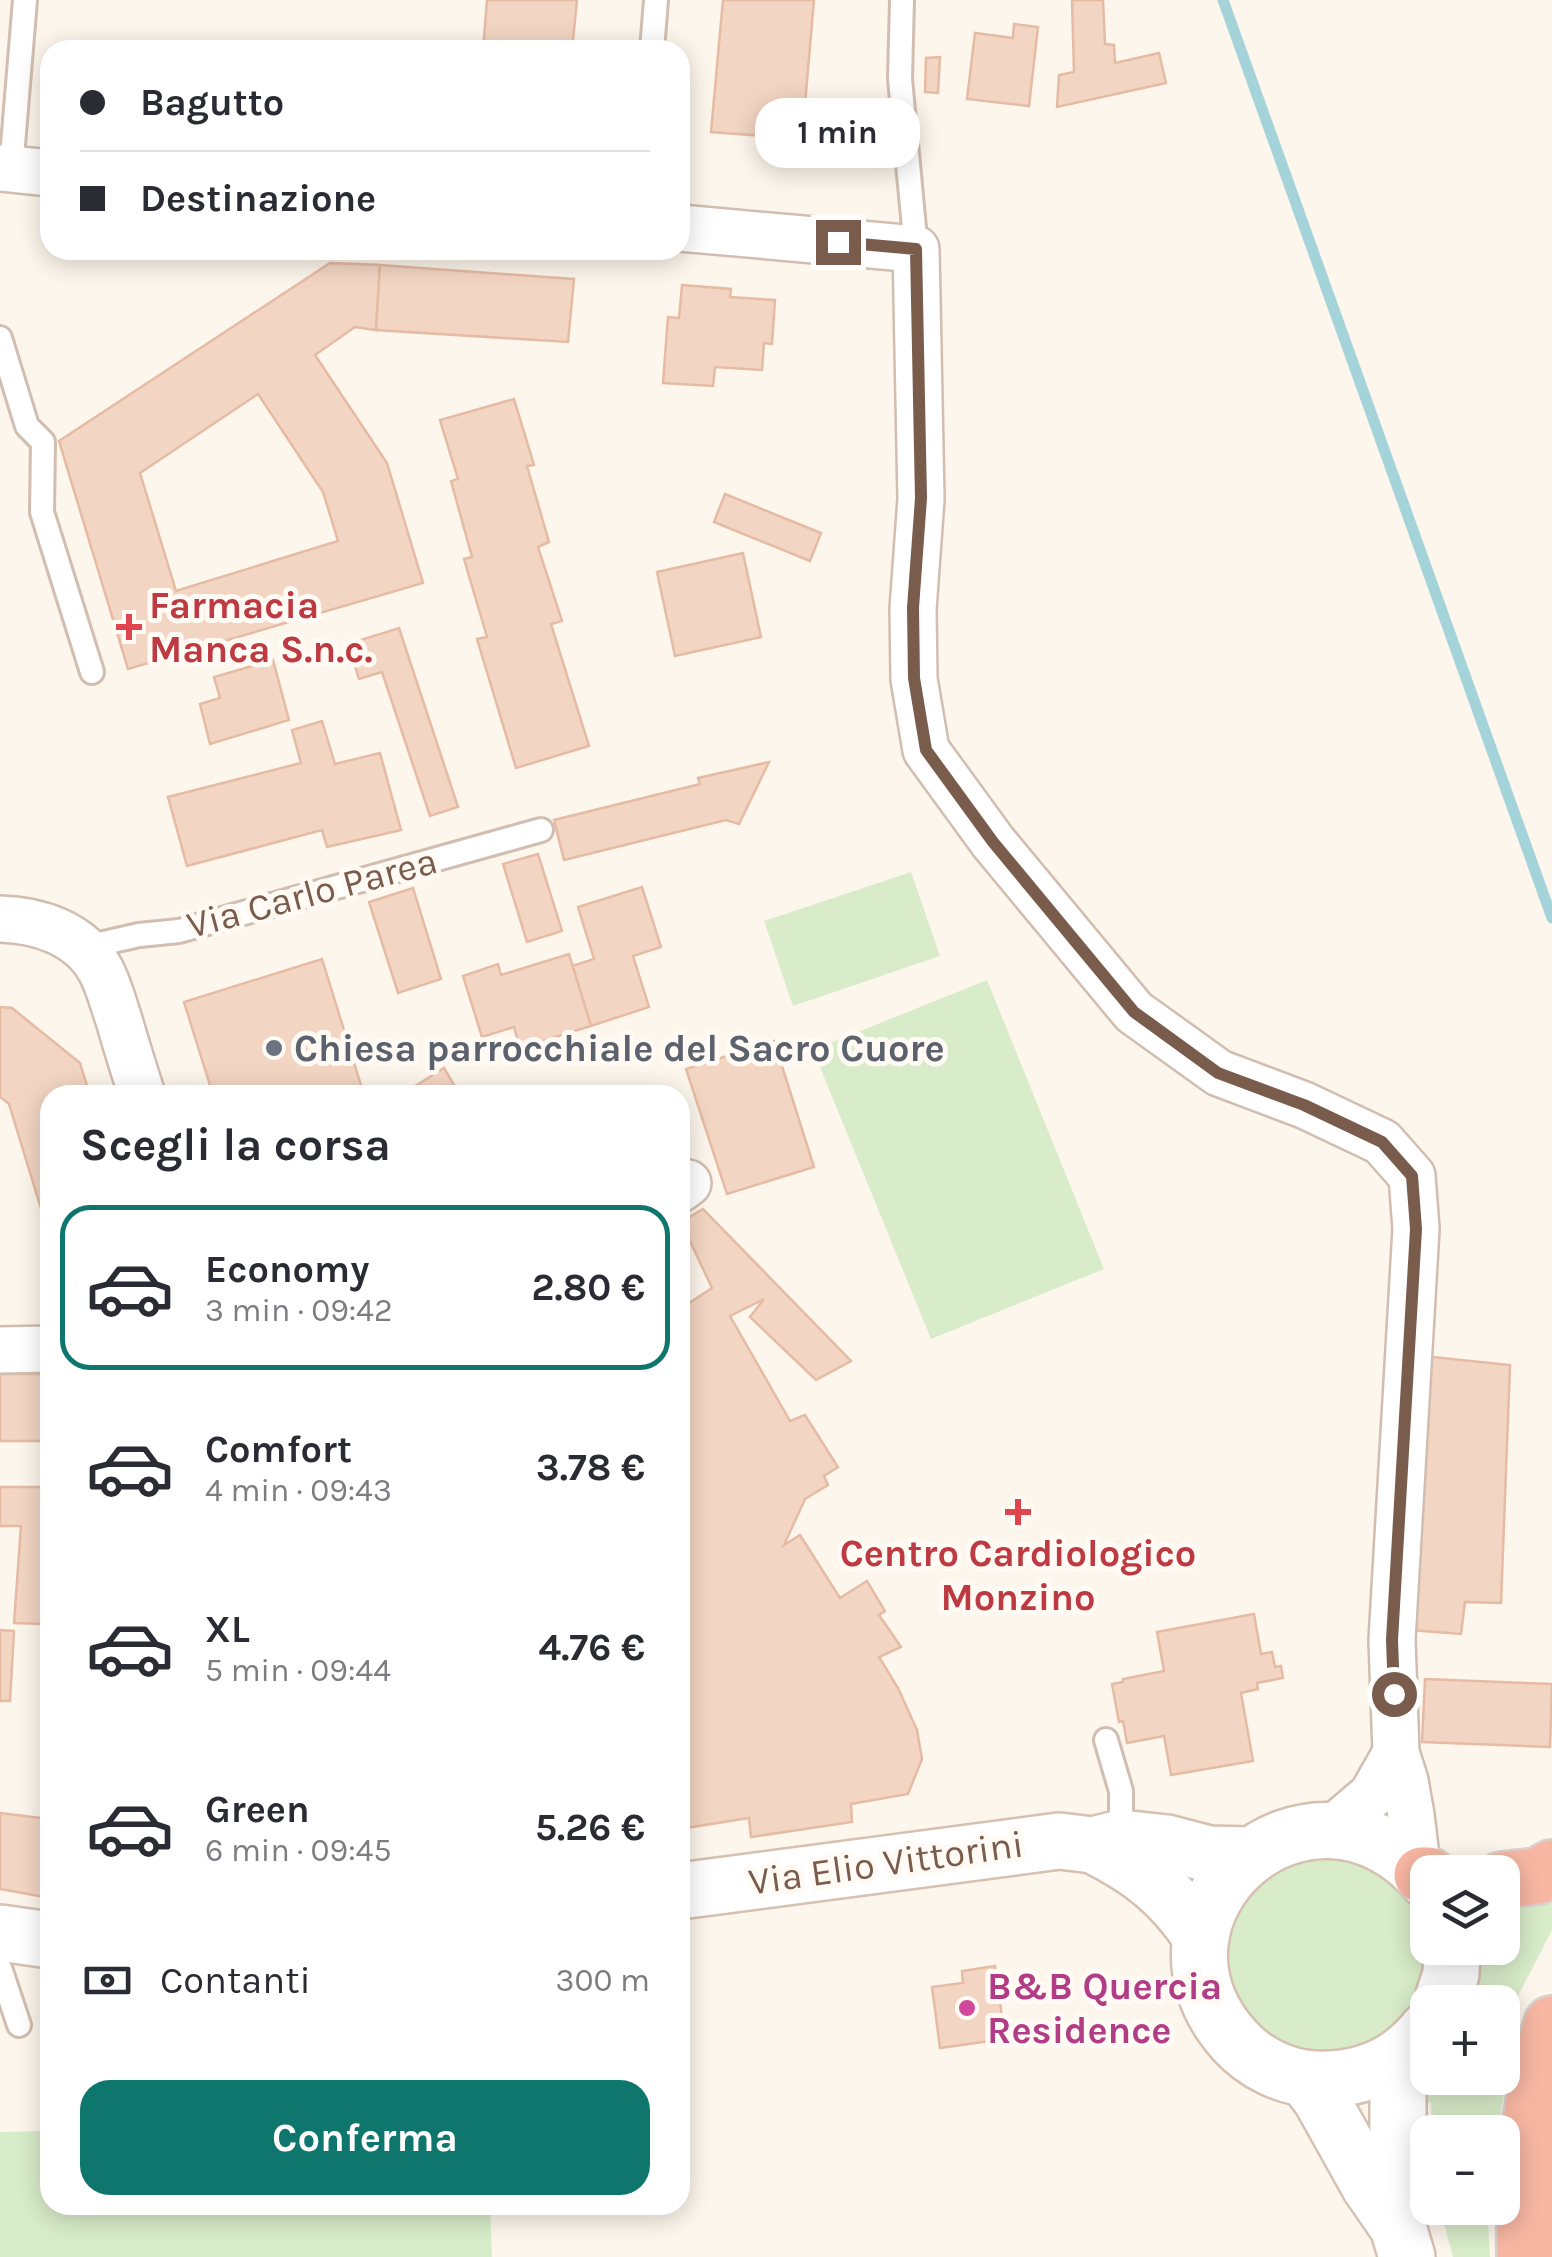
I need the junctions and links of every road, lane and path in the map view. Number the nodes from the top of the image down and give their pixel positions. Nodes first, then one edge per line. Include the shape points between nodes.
1 (24, 0) edge
2 (656, 0) edge
3 (902, 0) edge
4 (653, 40) edge
5 (20, 170) edge
6 (690, 229) edge
7 (916, 249) junction
8 (0, 338) edge
9 (92, 672) dead end
10 (541, 830) dead end
11 (7, 917) edge
12 (82, 948) junction
13 (139, 1085) edge
14 (40, 1349) edge
15 (0, 1350) edge
16 (1106, 1740) dead end
17 (1396, 1753) junction
18 (1330, 1830) junction
19 (1107, 1842) junction
20 (1250, 1855) junction
21 (1418, 1855) edge
22 (1410, 1863) edge
23 (1552, 1868) edge
24 (1520, 1879) edge
25 (690, 1890) edge
26 (0, 1932) edge
27 (1202, 1937) junction
28 (40, 1938) edge
29 (0, 1968) edge
30 (1552, 2024) edge
31 (19, 2026) dead end
32 (1410, 2046) edge
33 (1410, 2054) edge
34 (1306, 2079) junction
35 (1402, 2242) edge
36 (1526, 2257) edge

1 - 5 lane
2 - 4 lane
3 - 7 lane via 900,79
6 - 7 street
7 - 17 street via 921,498 914,678 926,750 1134,1012 1218,1073 1382,1142 1412,1176 1416,1229 1392,1640
8 - 9 lane via 27,426 43,442 42,512
10 - 12 lane, Via Carlo Parea via 179,931
11 - 12 street via 52,928
12 - 13 street via 107,984
14 - 15 street
16 - 19 lane via 1121,1791
17 - 18 street via 1372,1796
17 - 21 street
18 - 20 street via 1294,1834
18 - 22 street via 1368,1837
19 - 20 street, Via Elio Vittorini
19 - 25 street, Via Elio Vittorini via 1021,1844
19 - 27 street, Via Elio Vittorini via 1184,1910
20 - 27 street via 1218,1891
23 - 24 highway
26 - 28 street
27 - 34 street via 1204,1985 1224,2029 1260,2062
29 - 31 lane
30 - 36 highway via 1541,2058 1524,2188
32 - 34 street via 1372,2072
33 - 35 street via 1398,2086
34 - 35 street

